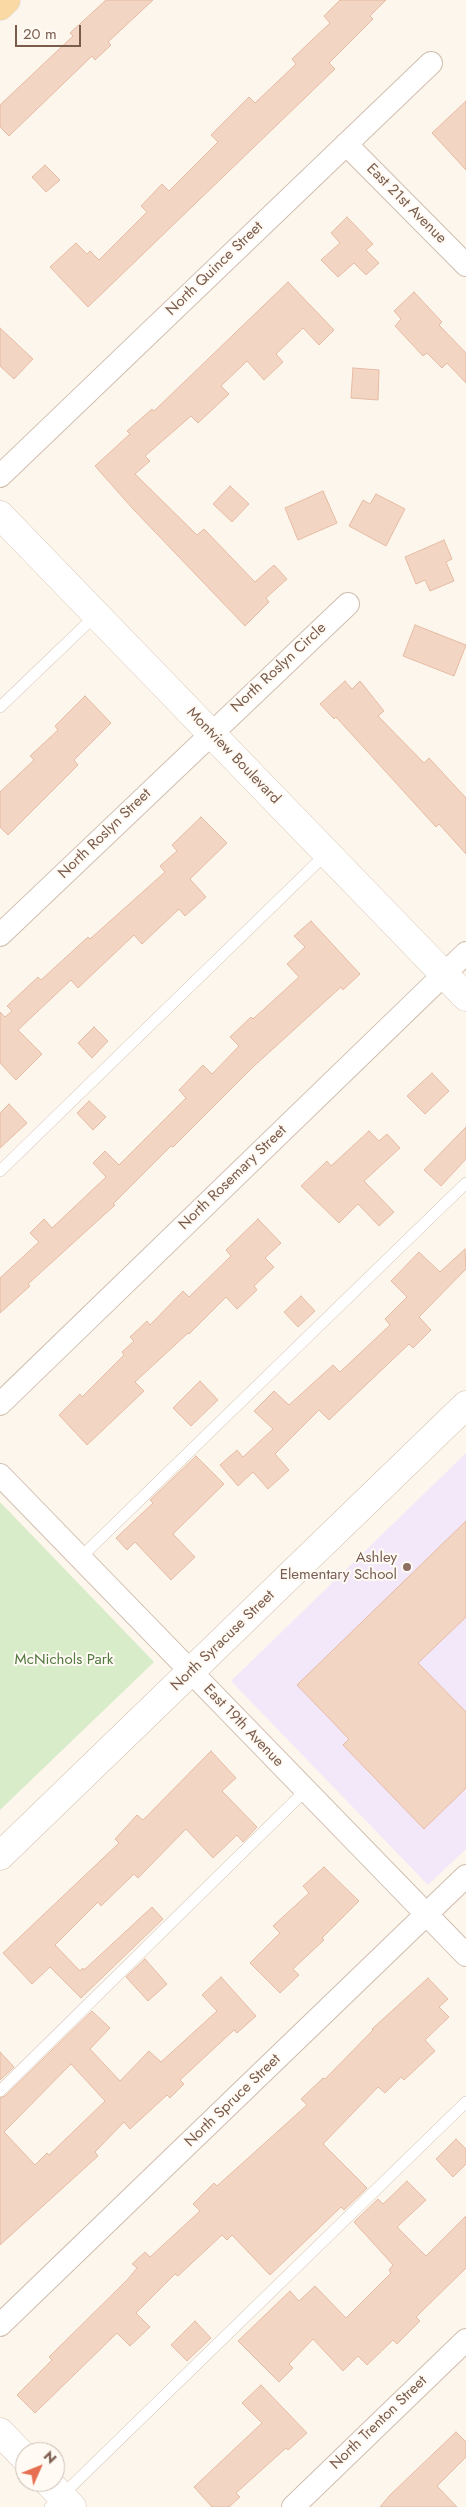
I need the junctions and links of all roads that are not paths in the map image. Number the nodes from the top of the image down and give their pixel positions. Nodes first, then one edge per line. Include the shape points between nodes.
1 (6, 0) edge
2 (0, 6) edge
3 (431, 63) dead end
4 (346, 144) junction
5 (466, 265) edge
6 (0, 476) edge
7 (0, 515) edge
8 (348, 604) dead end
9 (96, 615) junction
10 (0, 707) edge
11 (210, 733) junction
12 (327, 853) junction
13 (0, 936) edge
14 (466, 953) edge
15 (444, 974) junction
16 (466, 997) edge
17 (0, 1171) edge
18 (466, 1183) edge
19 (0, 1404) edge
20 (466, 1405) edge
21 (0, 1475) edge
22 (80, 1558) junction
23 (190, 1672) junction
24 (305, 1791) junction
25 (0, 1856) edge
26 (466, 1876) edge
27 (426, 1915) junction
28 (466, 1955) edge
29 (0, 2091) edge
30 (466, 2102) edge
31 (0, 2325) edge
32 (466, 2340) edge
33 (0, 2432) edge
34 (15, 2448) edge
35 (58, 2498) edge
36 (293, 2507) edge

1 - 2 main road
3 - 4 street, North Quince Street
4 - 5 street, East 21st Avenue
4 - 6 street, North Quince Street
7 - 9 street, Montview Boulevard
8 - 11 street, North Roslyn Circle
9 - 10 lane
9 - 11 street, Montview Boulevard
11 - 12 street, Montview Boulevard
11 - 13 street, North Roslyn Street
12 - 15 street, Montview Boulevard
12 - 17 lane
14 - 15 street, North Rosemary Street
15 - 16 street, Montview Boulevard
15 - 19 street, North Rosemary Street
18 - 22 lane
20 - 23 street, North Syracuse Street
21 - 22 street, East 19th Avenue
22 - 23 street, East 19th Avenue
23 - 24 street, East 19th Avenue
23 - 25 street, North Syracuse Street
24 - 27 street, East 19th Avenue
24 - 29 lane
26 - 27 street, North Spruce Street
27 - 28 street, East 19th Avenue
27 - 31 street, North Spruce Street
30 - 35 lane
32 - 36 street, North Trenton Street
33 - 34 street

